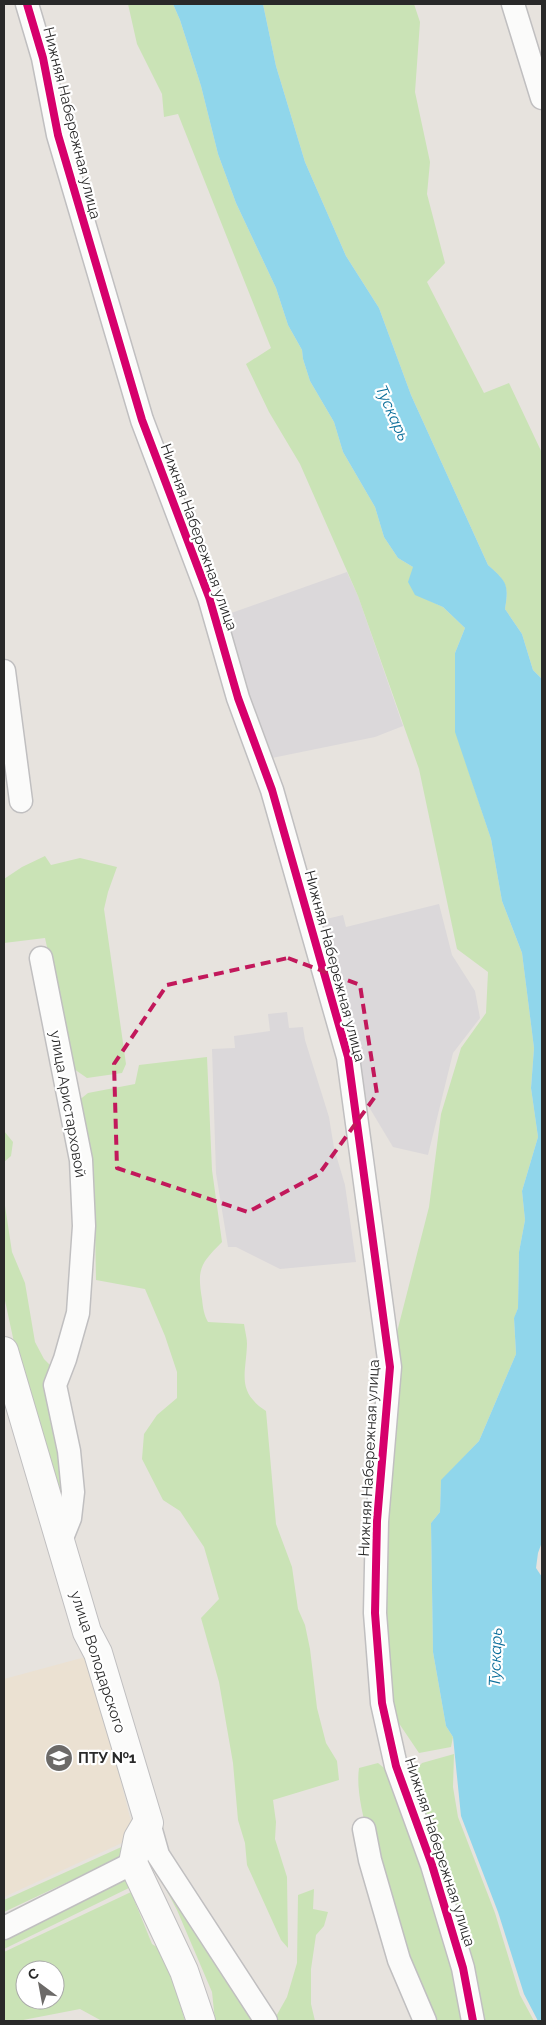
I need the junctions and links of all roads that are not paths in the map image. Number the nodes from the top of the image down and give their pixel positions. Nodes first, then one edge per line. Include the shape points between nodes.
1 (26, 4) edge
2 (513, 4) edge
3 (542, 98) edge
4 (4, 671) edge
5 (21, 801) dead end
6 (41, 958) dead end
7 (4, 1350) edge
8 (60, 1543) junction
9 (149, 1823) junction
10 (364, 1828) dead end
11 (134, 1863) junction
12 (4, 1928) edge
13 (201, 2021) edge
14 (266, 2021) edge
15 (425, 2021) edge
16 (473, 2021) edge

1 - 16 street, Нижняя Набережная улица via 43,58 60,144 133,392 209,598 238,698 272,790 348,1057 390,1367 377,1521 376,1613 382,1703 396,1766 432,1865 463,1968
2 - 3 street
4 - 5 street
6 - 8 street, улица Аристарховой via 81,1160 84,1226 78,1313 55,1386 73,1492 70,1518
7 - 8 street, улица Володарского
8 - 9 street, улица Володарского via 87,1632 98,1653
9 - 11 street via 138,1838
9 - 14 street via 158,1856
10 - 15 street via 399,1960
11 - 12 street
11 - 13 street via 184,1971

